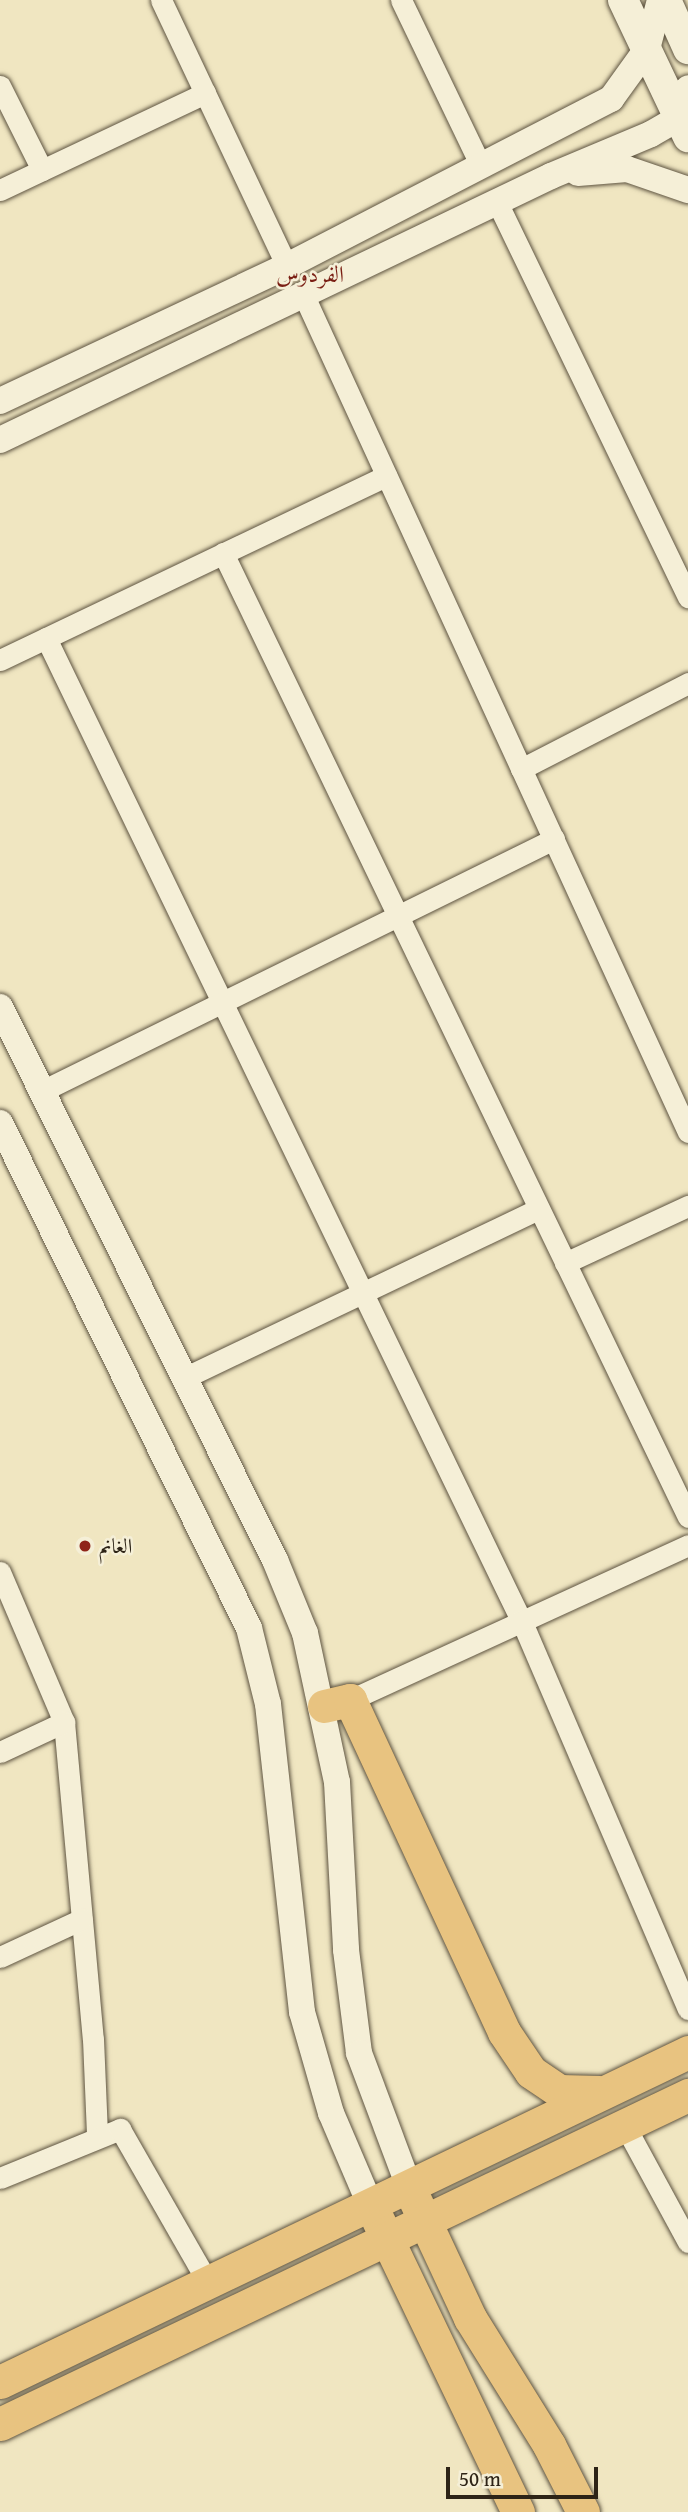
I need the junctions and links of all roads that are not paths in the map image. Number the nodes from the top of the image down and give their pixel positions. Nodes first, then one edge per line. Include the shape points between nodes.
1 (160, 0) edge
2 (401, 0) edge
3 (623, 0) edge
4 (663, 0) edge
5 (688, 48) edge
6 (647, 49) junction
7 (0, 86) edge
8 (688, 88) edge
9 (205, 93) junction
10 (684, 127) edge
11 (481, 166) junction
12 (42, 170) junction
13 (551, 176) junction
14 (0, 190) edge
15 (688, 190) edge
16 (498, 202) junction
17 (287, 266) junction
18 (304, 296) junction
19 (0, 401) edge
20 (0, 440) edge
21 (386, 476) junction
22 (223, 553) junction
23 (688, 597) edge
24 (46, 638) junction
25 (0, 660) edge
26 (688, 683) edge
27 (521, 769) junction
28 (554, 839) junction
29 (398, 916) junction
30 (224, 1002) junction
31 (0, 1007) edge
32 (40, 1092) junction
33 (0, 1123) edge
34 (688, 1132) edge
35 (688, 1206) edge
36 (539, 1209) junction
37 (565, 1263) junction
38 (363, 1291) junction
39 (184, 1378) junction
40 (688, 1517) edge
41 (688, 1545) edge
42 (0, 1572) edge
43 (522, 1622) junction
44 (337, 1703) junction
45 (64, 1722) junction
46 (0, 1752) edge
47 (82, 1919) junction
48 (0, 1957) edge
49 (688, 2009) edge
50 (688, 2052) edge
51 (606, 2092) junction
52 (688, 2095) edge
53 (625, 2126) junction
54 (97, 2136) junction
55 (0, 2178) edge
56 (408, 2184) junction
57 (369, 2202) junction
58 (424, 2222) junction
59 (387, 2239) junction
60 (688, 2242) edge
61 (206, 2281) junction
62 (0, 2382) edge
63 (0, 2424) edge
64 (518, 2512) edge
65 (583, 2512) edge

1 - 9 street
2 - 11 street
3 - 6 main road
4 - 5 main road
4 - 6 street
6 - 10 main road
6 - 11 street via 611,99
7 - 12 street
8 - 10 street
9 - 12 street
9 - 17 street
10 - 13 street
11 - 17 street
12 - 14 street
13 - 15 street via 627,169 668,179
13 - 16 street
16 - 18 street
16 - 23 street
17 - 19 street
18 - 20 street
18 - 21 street
21 - 22 street
21 - 27 street
22 - 24 street
22 - 29 street
24 - 25 street
24 - 30 street
26 - 27 street
27 - 28 street
28 - 29 street
28 - 34 street
29 - 30 street
29 - 36 street
30 - 32 street
30 - 38 street
31 - 32 street
32 - 39 street
33 - 57 street via 249,1628 268,1704 302,2012 331,2113
35 - 37 street
36 - 37 street
36 - 38 street
37 - 40 street
38 - 39 street
38 - 43 street
39 - 44 street via 275,1560
41 - 43 street
42 - 45 street
43 - 44 street
43 - 49 street
44 - 51 main road via 504,2032 531,2073 559,2091
44 - 56 street via 346,1950 359,2053
45 - 46 street
45 - 47 street
47 - 48 street
47 - 54 street
50 - 51 main road
51 - 56 main road
52 - 53 main road
53 - 58 main road
53 - 60 street
54 - 55 street
54 - 61 street via 120,2129
56 - 57 main road
56 - 58 main road
57 - 59 main road
57 - 61 main road
58 - 59 main road
58 - 65 main road via 470,2318 549,2445
59 - 63 main road
59 - 64 main road
61 - 62 main road

